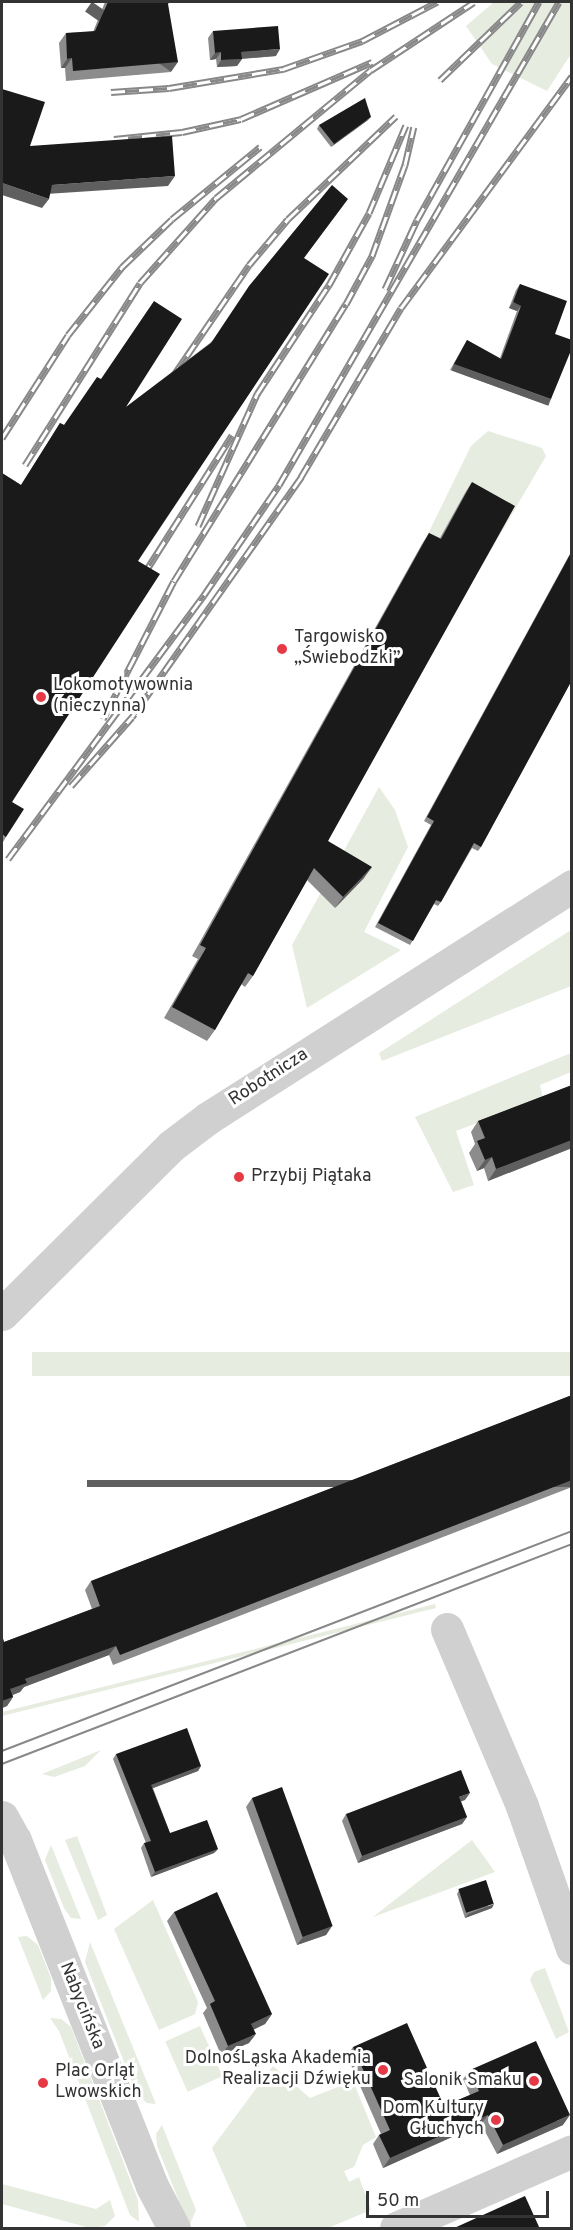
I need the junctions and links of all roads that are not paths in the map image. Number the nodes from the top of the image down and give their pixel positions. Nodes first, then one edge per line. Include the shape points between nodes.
1 (572, 886) edge
2 (2, 1314) edge
3 (447, 1629) dead end
4 (2, 1817) edge
5 (572, 1948) edge
6 (572, 2151) edge
7 (152, 2186) junction
8 (148, 2229) edge
9 (174, 2229) edge
10 (396, 2229) edge

1 - 2 street, Robotnicza via 207,1118 171,1146
3 - 5 street via 522,1806
4 - 7 street, Nabycińska via 19,1850
6 - 10 street
7 - 8 street
7 - 9 street, Nabycińska

